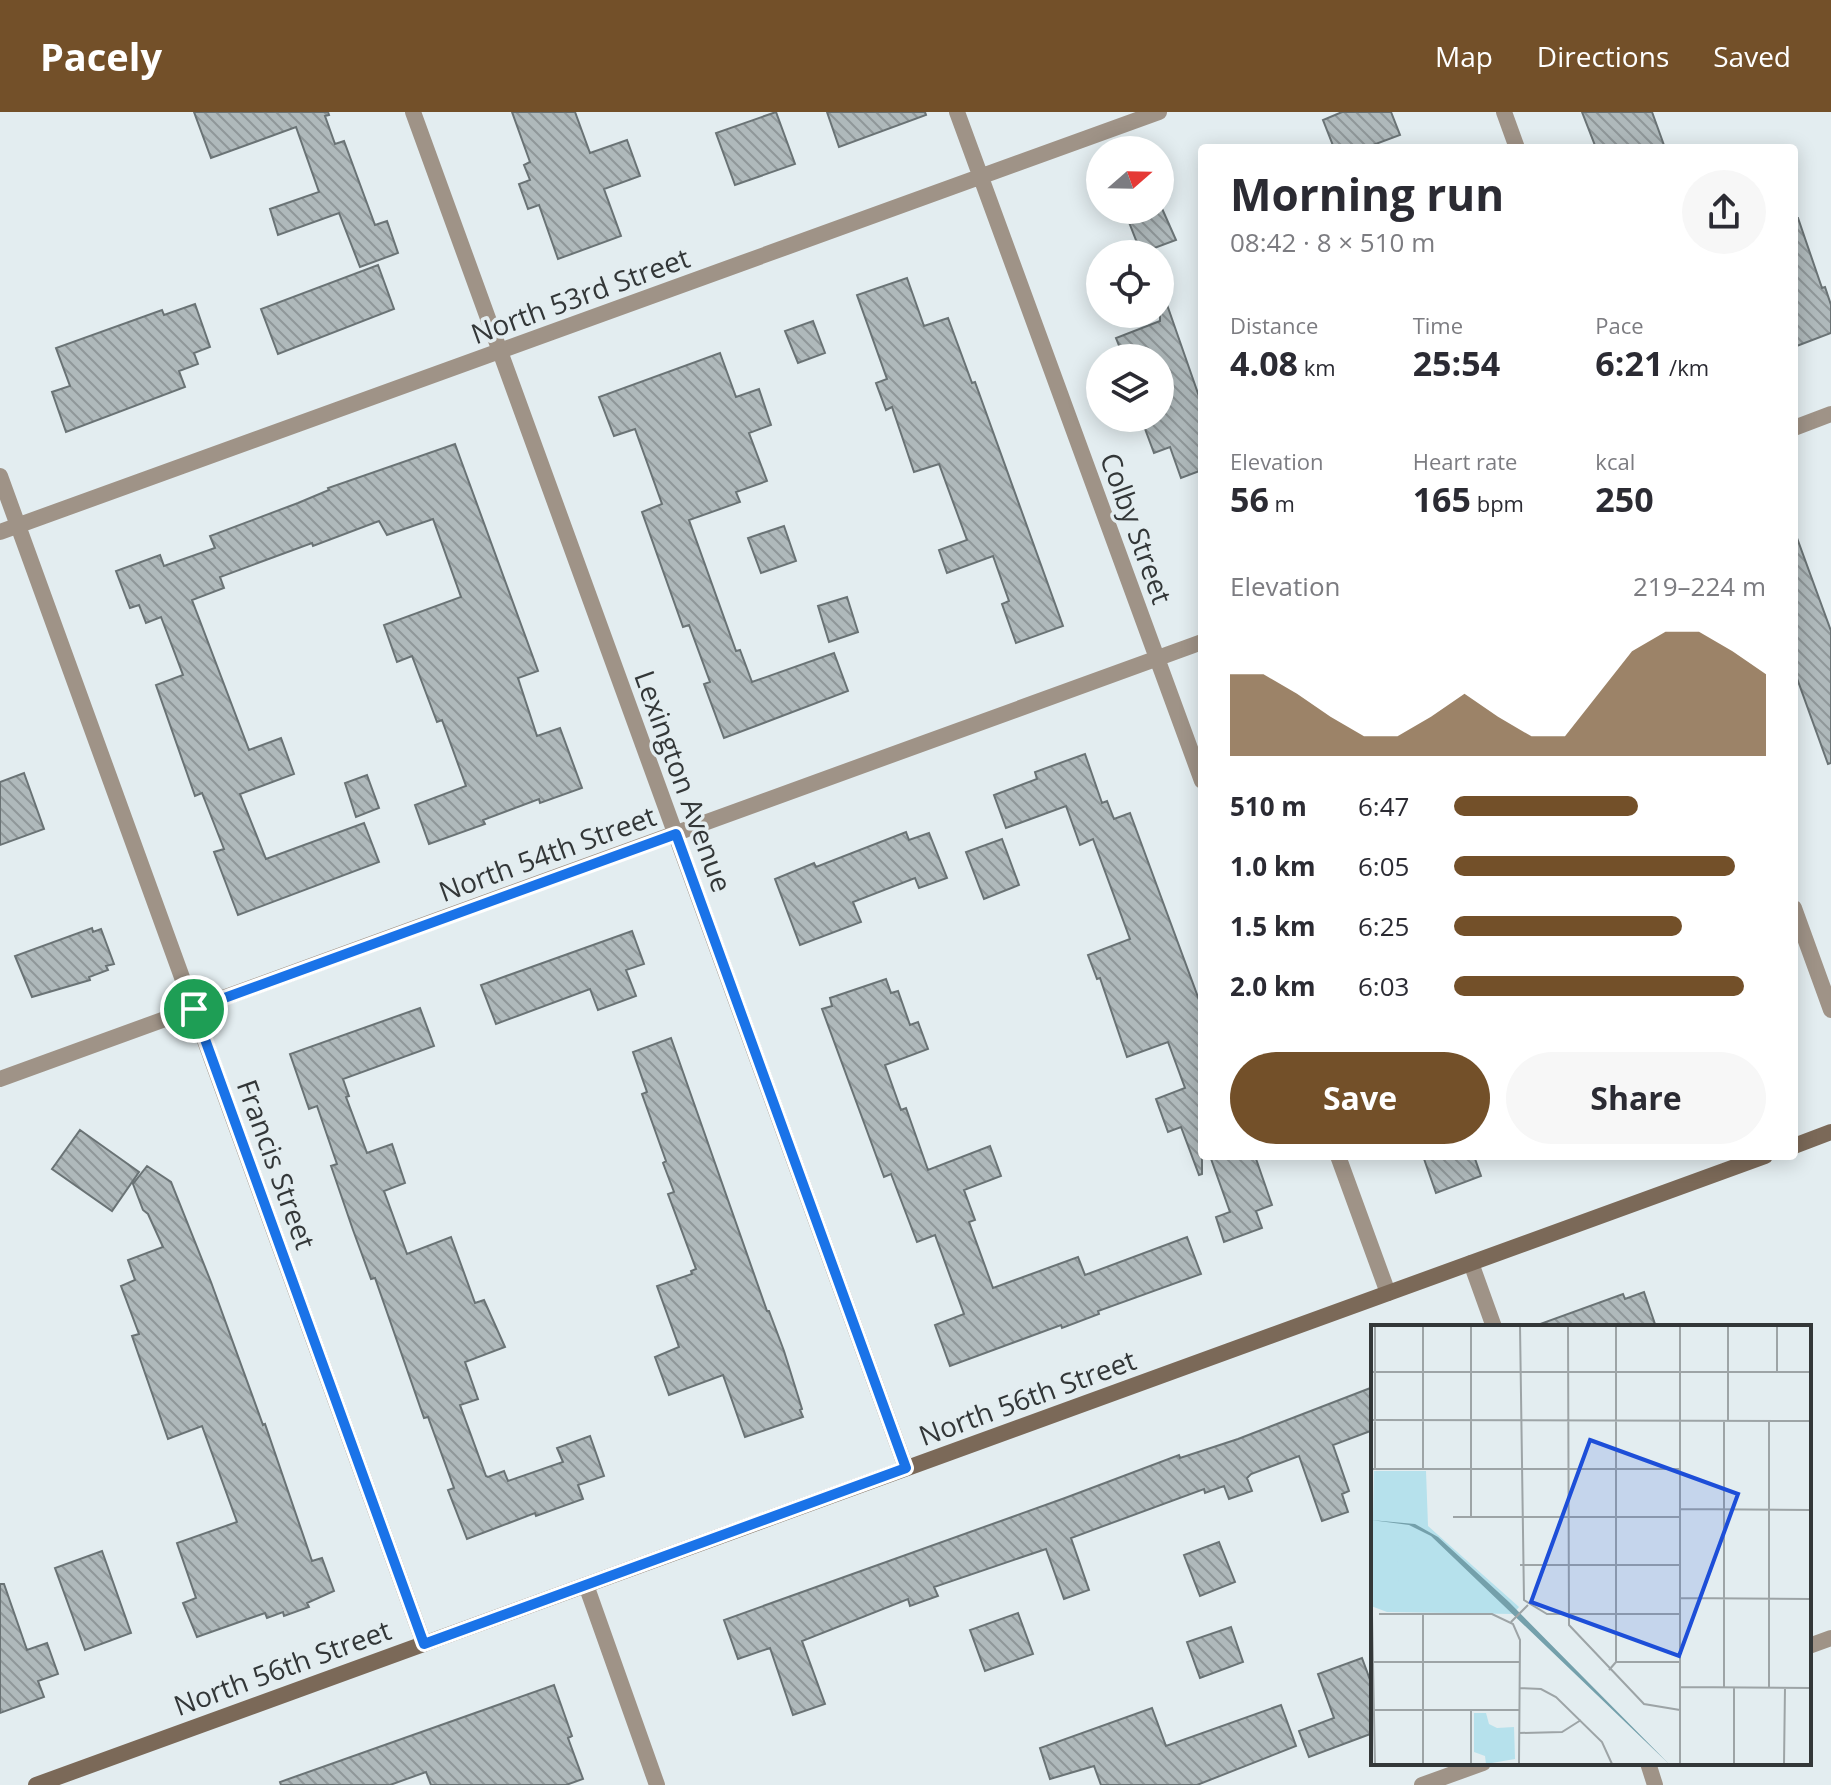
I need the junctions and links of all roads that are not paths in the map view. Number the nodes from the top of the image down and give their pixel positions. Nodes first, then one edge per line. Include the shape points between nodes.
1 (413, 112) edge
2 (957, 112) edge
3 (1159, 112) edge
4 (1504, 112) edge
5 (1516, 144) edge
6 (981, 175) junction
7 (500, 351) junction
8 (1831, 414) edge
9 (1798, 426) edge
10 (0, 476) edge
11 (18, 525) junction
12 (0, 532) edge
13 (1198, 644) edge
14 (1158, 659) junction
15 (1198, 770) edge
16 (676, 834) junction
17 (1798, 919) edge
18 (194, 1009) junction
19 (1831, 1010) edge
20 (0, 1079) edge
21 (1831, 1132) edge
22 (1798, 1144) edge
23 (1339, 1160) edge
24 (1754, 1160) edge
25 (1471, 1263) junction
26 (1388, 1293) junction
27 (1493, 1325) edge
28 (906, 1468) junction
29 (586, 1585) junction
30 (1831, 1638) edge
31 (424, 1644) junction
32 (1811, 1645) edge
33 (1477, 1765) edge
34 (1649, 1765) edge
35 (36, 1785) edge
36 (657, 1785) edge
37 (1422, 1785) edge
38 (1655, 1785) edge

1 - 7 street, Lexington Avenue
2 - 6 street, Colby Street
3 - 6 street, North 53rd Street
4 - 5 street
6 - 7 street, North 53rd Street
6 - 14 street, Colby Street
7 - 11 street, North 53rd Street
7 - 16 street, Lexington Avenue
8 - 9 street
10 - 11 street, Francis Street
11 - 12 street, North 53rd Street
11 - 18 street, Francis Street
13 - 14 street, North 54th Street
14 - 15 street, Colby Street
14 - 16 street, North 54th Street
16 - 18 street, North 54th Street
16 - 28 street, Lexington Avenue
17 - 19 street
18 - 20 street, North 54th Street
18 - 31 street, Francis Street
21 - 22 main road
23 - 26 street
24 - 25 main road, North 56th Street
25 - 26 main road, North 56th Street
25 - 27 street
26 - 28 main road, North 56th Street
28 - 29 main road, North 56th Street
29 - 31 main road, North 56th Street
29 - 36 street
30 - 32 street
31 - 35 main road, North 56th Street
33 - 37 street
34 - 38 street

